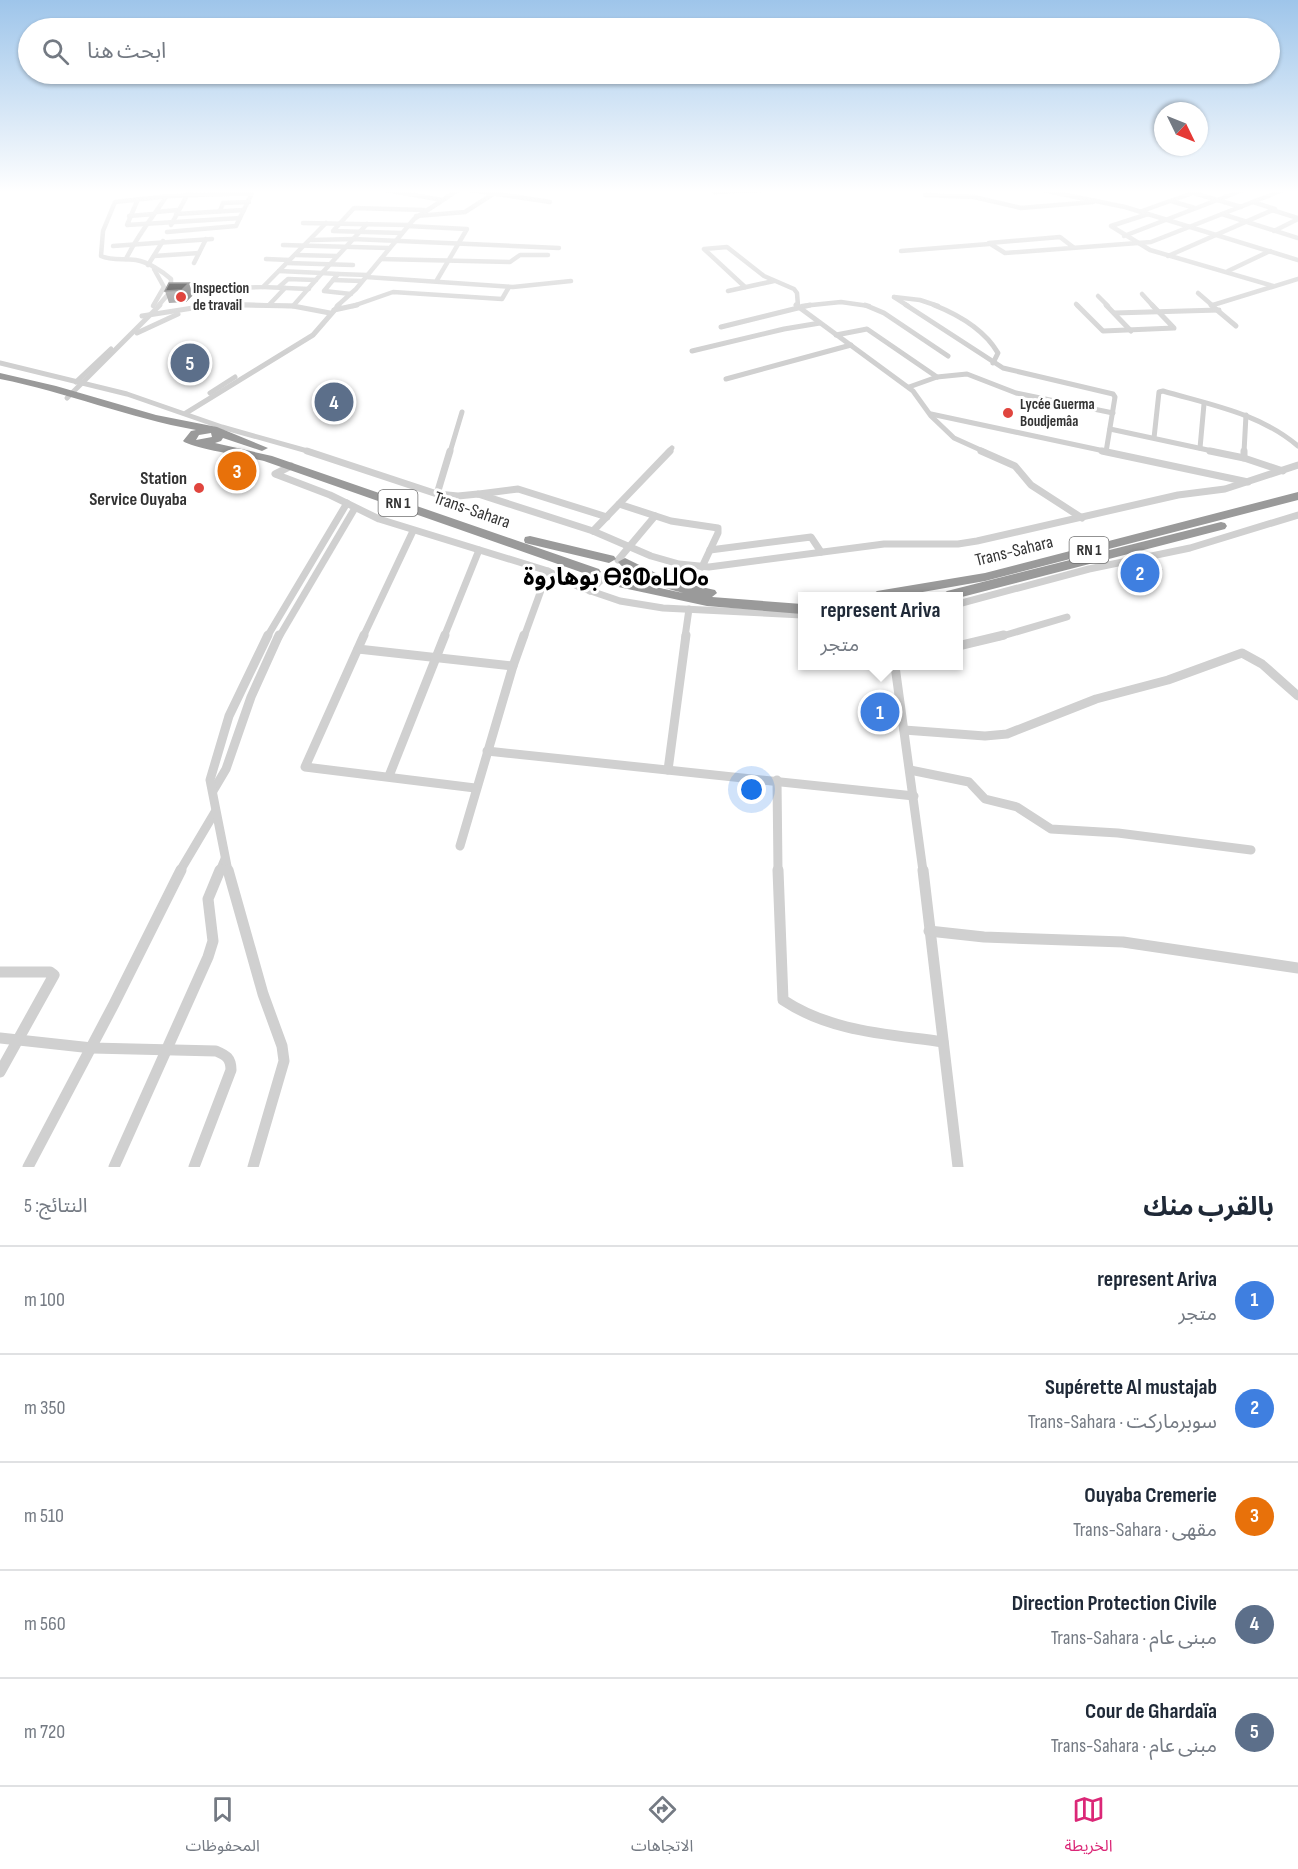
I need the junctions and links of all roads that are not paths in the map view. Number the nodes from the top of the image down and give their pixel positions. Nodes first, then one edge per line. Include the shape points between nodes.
1 (100, 244) edge
2 (139, 244) edge
3 (160, 244) edge
4 (205, 244) edge
5 (348, 244) edge
6 (392, 244) edge
7 (457, 244) edge
8 (469, 244) edge
9 (983, 244) edge
10 (989, 244) edge
11 (1070, 244) edge
12 (1114, 244) edge
13 (1141, 244) edge
14 (1193, 244) edge
15 (1248, 244) edge
16 (131, 245) junction
17 (283, 245) dead end
18 (113, 246) dead end
19 (304, 246) junction
20 (345, 247) junction
21 (1073, 247) junction
22 (388, 248) junction
23 (559, 248) dead end
24 (901, 251) dead end
25 (1270, 251) junction
26 (199, 253) junction
27 (296, 255) junction
28 (548, 255) dead end
29 (1168, 255) junction
30 (154, 256) junction
31 (337, 256) junction
32 (126, 259) junction
33 (266, 259) dead end
34 (381, 259) junction
35 (449, 260) junction
36 (1298, 260) edge
37 (289, 262) junction
38 (194, 263) dead end
39 (329, 264) junction
40 (148, 265) junction
41 (353, 265) dead end
42 (154, 269) junction
43 (279, 271) junction
44 (1227, 271) junction
45 (322, 273) junction
46 (338, 274) junction
47 (365, 278) junction
48 (316, 280) junction
49 (333, 280) junction
50 (437, 280) junction
51 (774, 280) junction
52 (1296, 280) edge
53 (572, 281) dead end
54 (509, 286) junction
55 (1273, 286) junction
56 (263, 287) junction
57 (746, 287) junction
58 (231, 288) junction
59 (282, 288) junction
60 (309, 289) junction
61 (171, 291) junction
62 (728, 291) dead end
63 (1198, 293) dead end
64 (351, 294) junction
65 (1142, 294) dead end
66 (1098, 296) dead end
67 (216, 304) junction
68 (1076, 304) dead end
69 (269, 305) junction
70 (1213, 305) junction
71 (293, 306) junction
72 (797, 307) junction
73 (193, 308) junction
74 (1219, 310) junction
75 (332, 311) junction
76 (1114, 312) junction
77 (1160, 312) junction
78 (142, 316) junction
79 (150, 316) junction
80 (820, 323) junction
81 (1236, 326) dead end
82 (721, 327) dead end
83 (1131, 331) junction
84 (836, 334) junction
85 (126, 340) junction
86 (851, 345) junction
87 (692, 351) dead end
88 (948, 357) dead end
89 (0, 363) edge
90 (993, 363) junction
91 (0, 376) edge
92 (937, 377) junction
93 (726, 379) dead end
94 (81, 381) junction
95 (0, 383) edge
96 (909, 387) junction
97 (68, 394) junction
98 (1203, 404) junction
99 (183, 412) junction
100 (462, 412) dead end
101 (1113, 413) junction
102 (931, 414) junction
103 (1246, 415) junction
104 (1110, 429) junction
105 (218, 430) junction
106 (1154, 438) junction
107 (194, 442) junction
108 (1298, 446) edge
109 (672, 448) dead end
110 (1200, 448) junction
111 (1106, 452) junction
112 (1244, 458) junction
113 (1298, 465) edge
114 (291, 466) junction
115 (1283, 471) junction
116 (1249, 483) junction
117 (437, 494) junction
118 (478, 494) junction
119 (1298, 496) edge
120 (347, 503) junction
121 (619, 504) junction
122 (1298, 505) edge
123 (355, 508) junction
124 (1298, 515) edge
125 (655, 516) junction
126 (608, 517) junction
127 (1082, 518) junction
128 (413, 531) junction
129 (593, 531) junction
130 (630, 546) junction
131 (478, 550) junction
132 (710, 550) junction
133 (821, 552) junction
134 (617, 560) junction
135 (702, 567) junction
136 (306, 569) junction
137 (316, 571) junction
138 (548, 571) junction
139 (603, 578) junction
140 (590, 591) junction
141 (904, 592) edge
142 (963, 593) edge
143 (798, 600) edge
144 (963, 603) edge
145 (689, 609) junction
146 (798, 609) edge
147 (798, 615) edge
148 (1067, 617) dead end
149 (275, 621) junction
150 (287, 622) junction
151 (963, 645) edge
152 (358, 649) junction
153 (436, 658) junction
154 (513, 666) junction
155 (896, 670) edge
156 (1298, 696) edge
157 (904, 730) junction
158 (487, 751) junction
159 (668, 770) junction
160 (910, 770) junction
161 (389, 776) junction
162 (777, 780) junction
163 (476, 788) junction
164 (213, 791) junction
165 (914, 796) junction
166 (215, 812) junction
167 (460, 846) dead end
168 (1251, 850) dead end
169 (225, 859) junction
170 (929, 931) junction
171 (1298, 968) edge
172 (0, 972) edge
173 (0, 1038) edge
174 (18, 1039) junction
175 (943, 1042) junction
176 (92, 1048) junction
177 (167, 1049) junction
178 (0, 1072) edge
179 (28, 1167) edge
180 (114, 1167) edge
181 (194, 1167) edge
182 (253, 1167) edge
183 (958, 1167) edge

1 - 32 street via 101,256
2 - 16 street
3 - 30 street
4 - 26 street
5 - 20 street
6 - 22 street
7 - 35 street
8 - 23 street
9 - 24 street
10 - 21 street via 1005,253
11 - 21 street
12 - 21 street
13 - 29 street
14 - 29 street
15 - 25 street
16 - 18 street
16 - 32 street
17 - 19 street
19 - 20 street
19 - 27 street
20 - 22 street
20 - 31 street
22 - 34 street
25 - 36 street
25 - 44 street
26 - 30 street
26 - 38 street
27 - 31 street
27 - 37 street
28 - 35 street via 520,255 510,262
29 - 44 street
30 - 40 street
31 - 39 street
32 - 40 street
33 - 37 street
34 - 35 street
34 - 47 street
35 - 50 street
37 - 39 street
37 - 43 street
39 - 41 street
39 - 45 street
40 - 42 street
42 - 61 street via 171,279
42 - 78 street via 163,282 163,293
43 - 45 street
43 - 56 street
44 - 55 street
45 - 46 street
45 - 48 street
46 - 47 street
46 - 49 street
47 - 49 street
47 - 50 street
47 - 64 street
48 - 59 street via 288,279
48 - 60 street
49 - 64 street via 324,291
50 - 54 street
51 - 57 street
51 - 57 street via 728,247 704,249
51 - 72 street via 797,291
52 - 55 street
53 - 54 street
54 - 75 street via 502,299 393,292 379,293 349,308
55 - 70 street
56 - 58 street
56 - 59 street
57 - 62 street
58 - 61 street
58 - 67 street
59 - 60 street
59 - 69 street
60 - 71 street
61 - 79 street
63 - 70 street
64 - 75 street
65 - 77 street
66 - 76 street
67 - 69 street
67 - 73 street
68 - 83 street via 1100,330
69 - 71 street
70 - 74 street
71 - 75 street
72 - 80 street
72 - 82 street
72 - 88 street via 835,302 865,305
73 - 79 street
73 - 85 street
74 - 77 street
74 - 81 street
75 - 99 street via 315,332
76 - 77 street
76 - 83 street
77 - 83 street via 1174,328
78 - 79 street
78 - 94 street
79 - 85 street
80 - 84 street
80 - 87 street
84 - 86 street
84 - 92 street via 867,329
85 - 94 street
86 - 93 street
86 - 96 street
89 - 94 street
90 - 90 street via 996,347 975,327 929,303 893,298
90 - 101 street via 1016,373 1113,394
91 - 97 highway, Trans-Sahara / RN 1
92 - 96 street
92 - 101 street via 970,374 1016,393
94 - 97 street
94 - 99 street
95 - 97 highway, Trans-Sahara / RN 1
96 - 102 street
97 - 105 highway, Trans-Sahara / RN 1
97 - 107 highway, Trans-Sahara / RN 1
98 - 103 street
98 - 106 street via 1159,392
98 - 110 street
99 - 105 street
100 - 117 street
101 - 104 street
102 - 111 street
102 - 127 street via 954,438 1015,466 1030,485
103 - 108 street via 1279,430
103 - 112 street
104 - 106 street
104 - 111 street
105 - 107 highway via 219,436 213,441
105 - 117 street via 293,446
105 - 134 highway, Trans-Sahara / RN 1 via 520,537
106 - 110 street
107 - 114 highway, Trans-Sahara / RN 1 via 239,450
109 - 121 street
110 - 112 street
111 - 116 street
112 - 115 street
113 - 115 street
114 - 120 street via 275,474
114 - 139 highway, Trans-Sahara / RN 1
115 - 116 street
116 - 127 street
117 - 118 street
118 - 126 street via 518,489
118 - 129 street
119 - 141 highway, Trans-Sahara / RN 1 via 985,577
120 - 123 street
120 - 136 street
121 - 125 street
121 - 126 street
122 - 142 highway, Trans-Sahara / RN 1
123 - 128 street
123 - 137 street
124 - 144 street via 1190,548 1089,569
125 - 130 street
125 - 132 street via 718,528
126 - 129 street
127 - 133 street via 958,544 900,543
128 - 131 street
128 - 152 street
129 - 130 street
130 - 134 street
130 - 135 street via 651,556
131 - 138 street
131 - 153 street
132 - 133 street via 811,537
132 - 135 street
133 - 135 street
134 - 139 highway via 599,563
134 - 139 highway via 630,569 627,576
134 - 143 highway, Trans-Sahara / RN 1 via 642,575 700,592
136 - 137 street
136 - 149 street
137 - 150 street
138 - 140 street
138 - 154 street
139 - 140 street
139 - 146 highway, Trans-Sahara / RN 1 via 708,602
140 - 145 street via 620,601
145 - 147 street
145 - 159 street
148 - 151 street
149 - 150 street
149 - 164 street via 229,716 212,769
150 - 164 street via 250,698 229,765
152 - 153 street
152 - 161 street via 305,767
153 - 154 street
153 - 161 street
154 - 158 street
155 - 157 street
156 - 157 street via 1262,664 1242,653 1168,680 1096,699 1007,734
157 - 160 street
158 - 159 street
158 - 163 street
159 - 162 street
160 - 165 street
160 - 168 street via 969,782 985,799 1017,807 1051,829 1118,833
161 - 163 street
162 - 165 street
162 - 175 street via 778,936 783,1000 796,1011 831,1024
163 - 167 street
164 - 166 street
165 - 170 street
166 - 169 street
166 - 176 street via 177,874
169 - 177 street via 208,899 213,941
169 - 182 street via 284,1061
170 - 171 street via 1123,942
170 - 175 street
172 - 174 street via 54,975
173 - 174 street
174 - 176 street
174 - 178 street
175 - 183 street
176 - 177 street
176 - 179 street
177 - 180 street
177 - 181 street via 216,1051 232,1062

